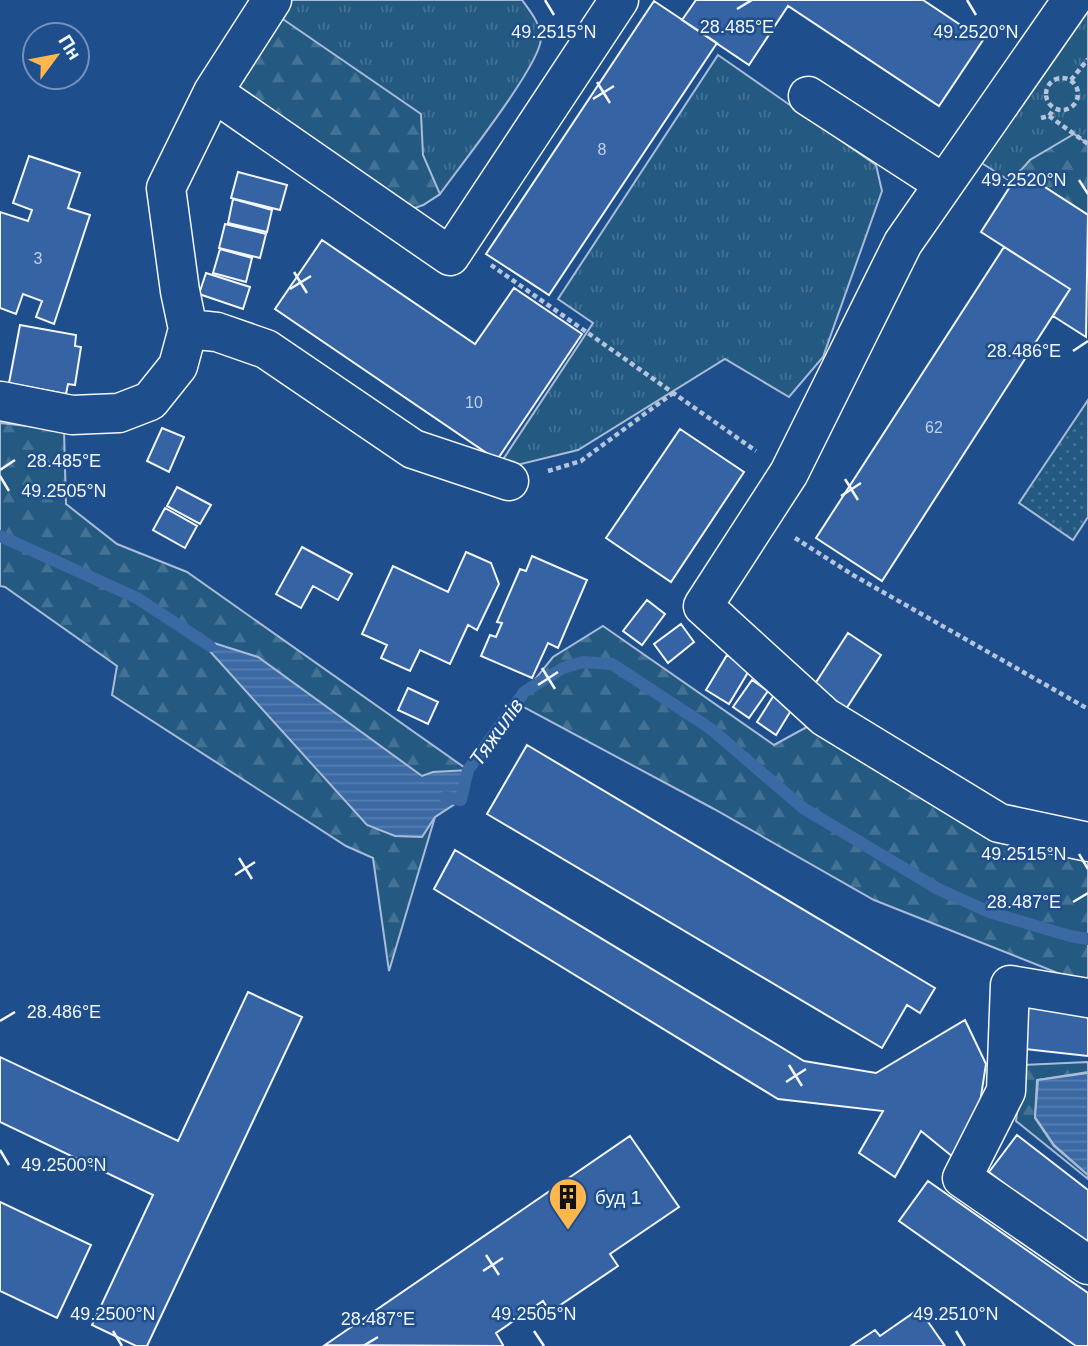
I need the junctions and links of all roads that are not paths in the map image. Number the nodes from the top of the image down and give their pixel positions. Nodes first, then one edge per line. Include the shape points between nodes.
1 (272, 0) edge
2 (619, 0) edge
3 (1072, 0) edge
4 (213, 92) junction
5 (808, 96) dead end
6 (944, 184) junction
7 (188, 330) junction
8 (1, 401) edge
9 (509, 481) road end
10 (1088, 842) edge
11 (1088, 998) edge
12 (1088, 1265) edge

1 - 4 street
2 - 4 street via 450,256
3 - 6 street
4 - 7 street via 166,188
5 - 6 street
6 - 10 street via 903,243 789,473 703,606 825,717 999,823
7 - 8 street via 178,366 149,401 119,413 72,415
7 - 9 street via 217,332 266,349 413,449
11 - 12 street via 1010,985 1006,1091 962,1178

